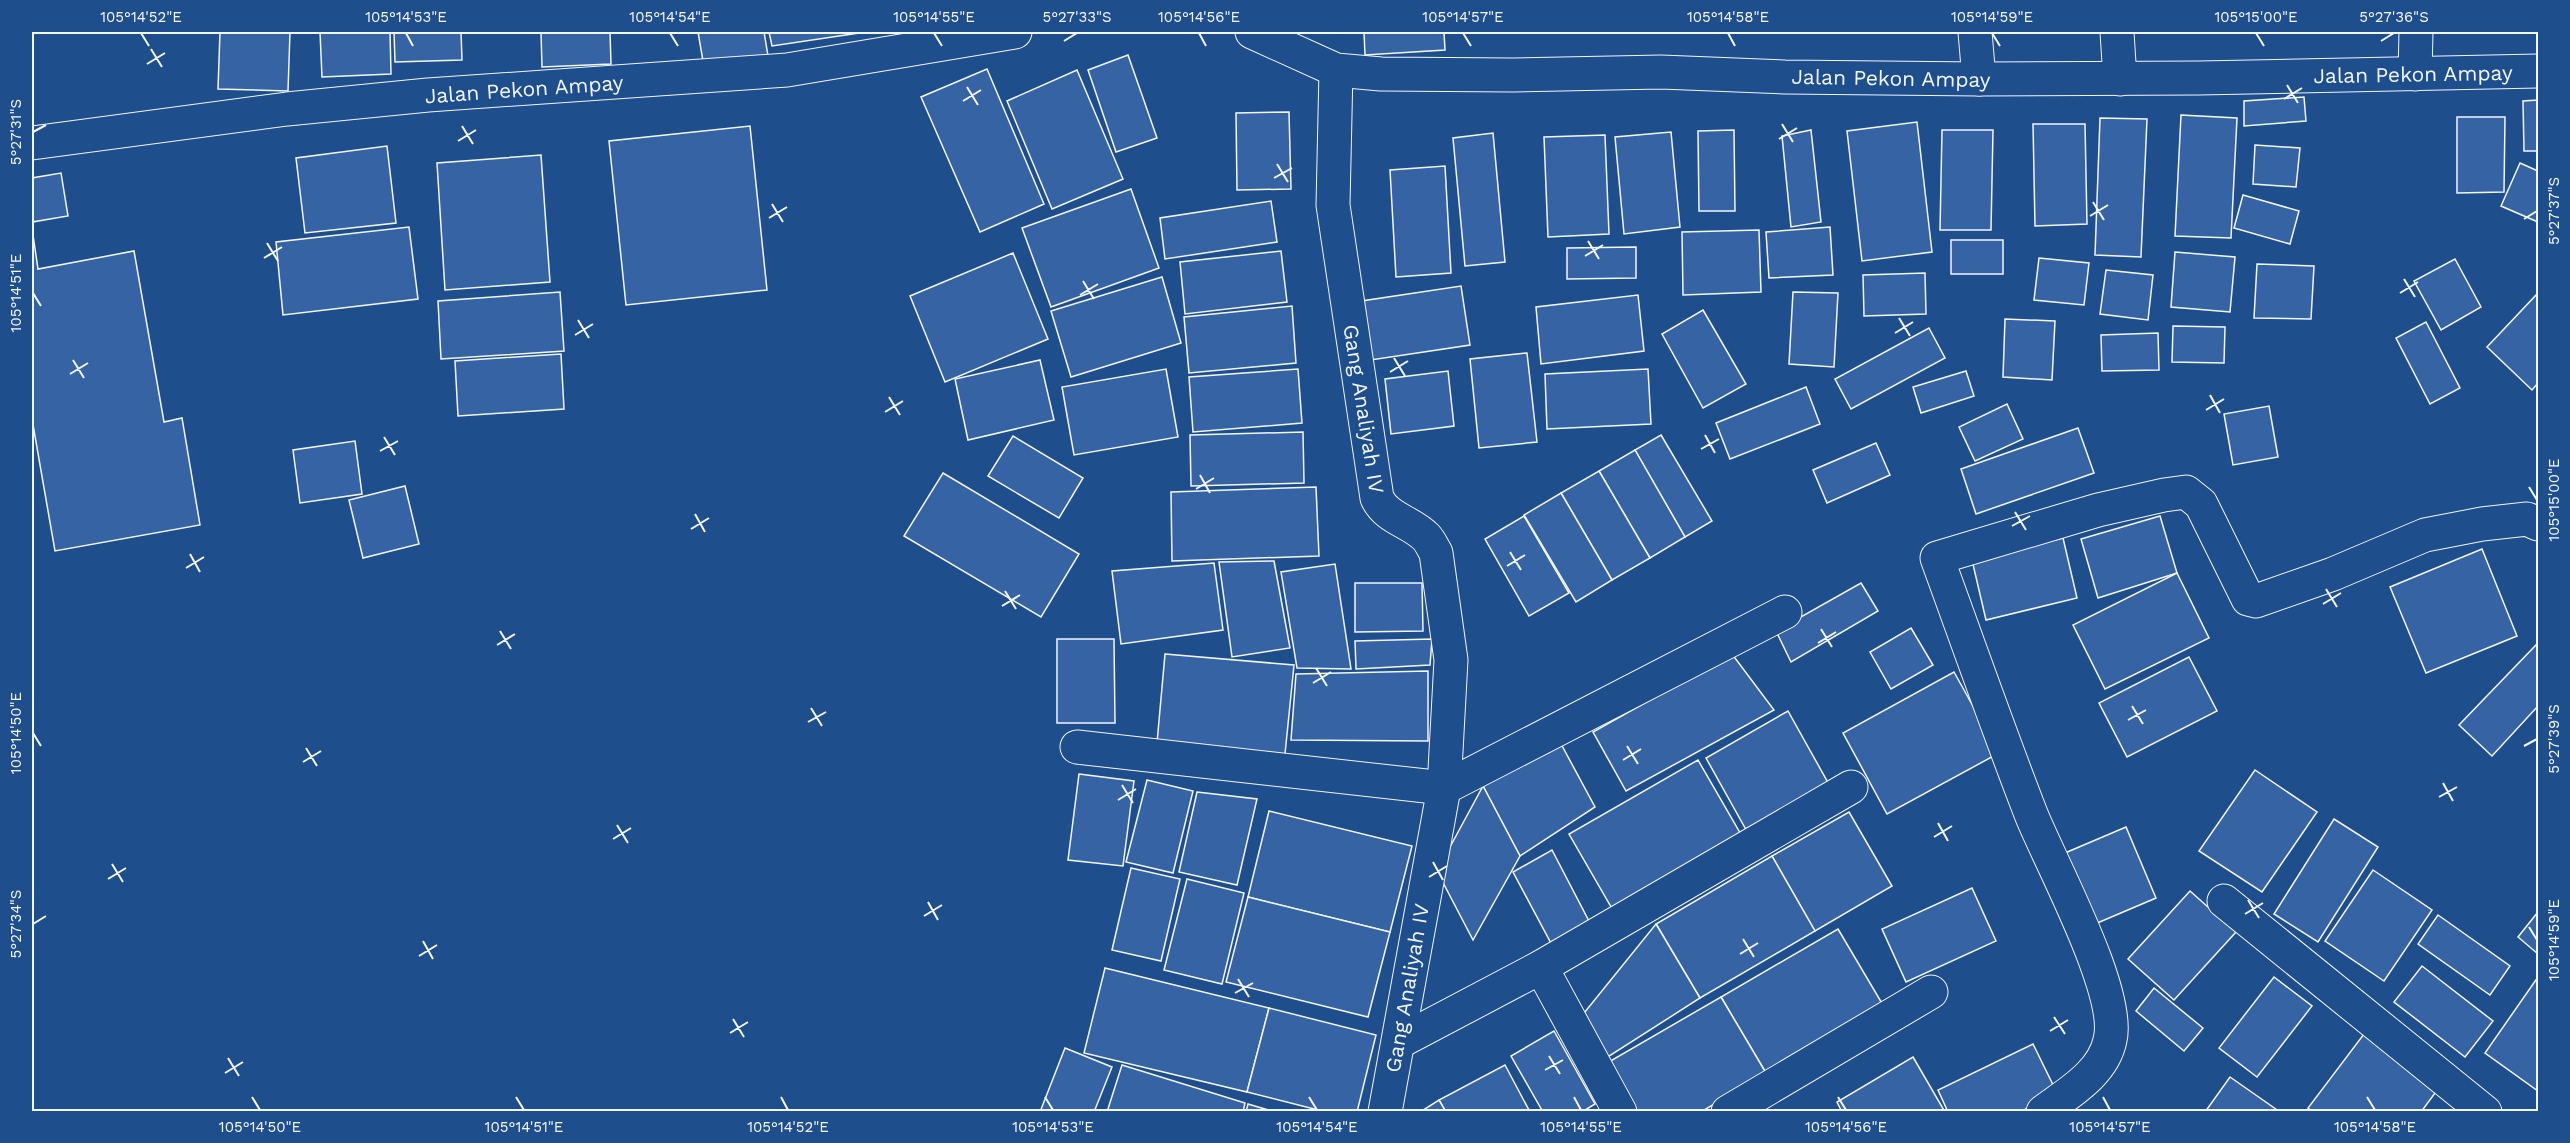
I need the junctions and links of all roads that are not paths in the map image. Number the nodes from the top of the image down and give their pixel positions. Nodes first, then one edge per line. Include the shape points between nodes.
1 (1015, 32) edge
2 (1252, 32) edge
3 (1975, 32) edge
4 (2117, 32) edge
5 (2416, 32) edge
6 (1336, 70) junction
7 (2538, 71) edge
8 (2415, 74) junction
9 (1979, 79) junction
10 (2120, 79) junction
11 (32, 143) edge
12 (2538, 524) edge
13 (1785, 612) dead end
14 (1077, 747) dead end
15 (1851, 787) dead end
16 (1444, 788) junction
17 (2224, 901) dead end
18 (1541, 967) junction
19 (1931, 992) dead end
20 (1399, 1042) junction
21 (2053, 1109) edge
22 (1385, 1112) edge
23 (1620, 1112) edge
24 (1728, 1112) edge
25 (2485, 1112) edge

1 - 11 street, Jalan Pekon Ampay via 787,70 346,103
2 - 6 street, Jalan Pekon Ampay
3 - 9 street
4 - 10 street
5 - 8 street
6 - 9 street, Jalan Pekon Ampay via 1380,74 1661,72
6 - 16 street, Gang Analiyah IV via 1334,205 1377,498 1392,516 1427,538 1436,553 1451,660
7 - 8 street, Jalan Pekon Ampay
8 - 10 street, Jalan Pekon Ampay
9 - 10 street, Jalan Pekon Ampay
12 - 21 street via 2527,519 2425,535 2256,601 2248,599 2201,504 2186,492 2098,510 1937,558 2032,816 2100,972 2110,1010 2110,1040 2099,1063
13 - 16 street
14 - 16 street
15 - 18 street
16 - 20 street, Gang Analiyah IV
17 - 25 street
18 - 20 street
18 - 23 street
19 - 24 street
20 - 22 street, Gang Analiyah IV

